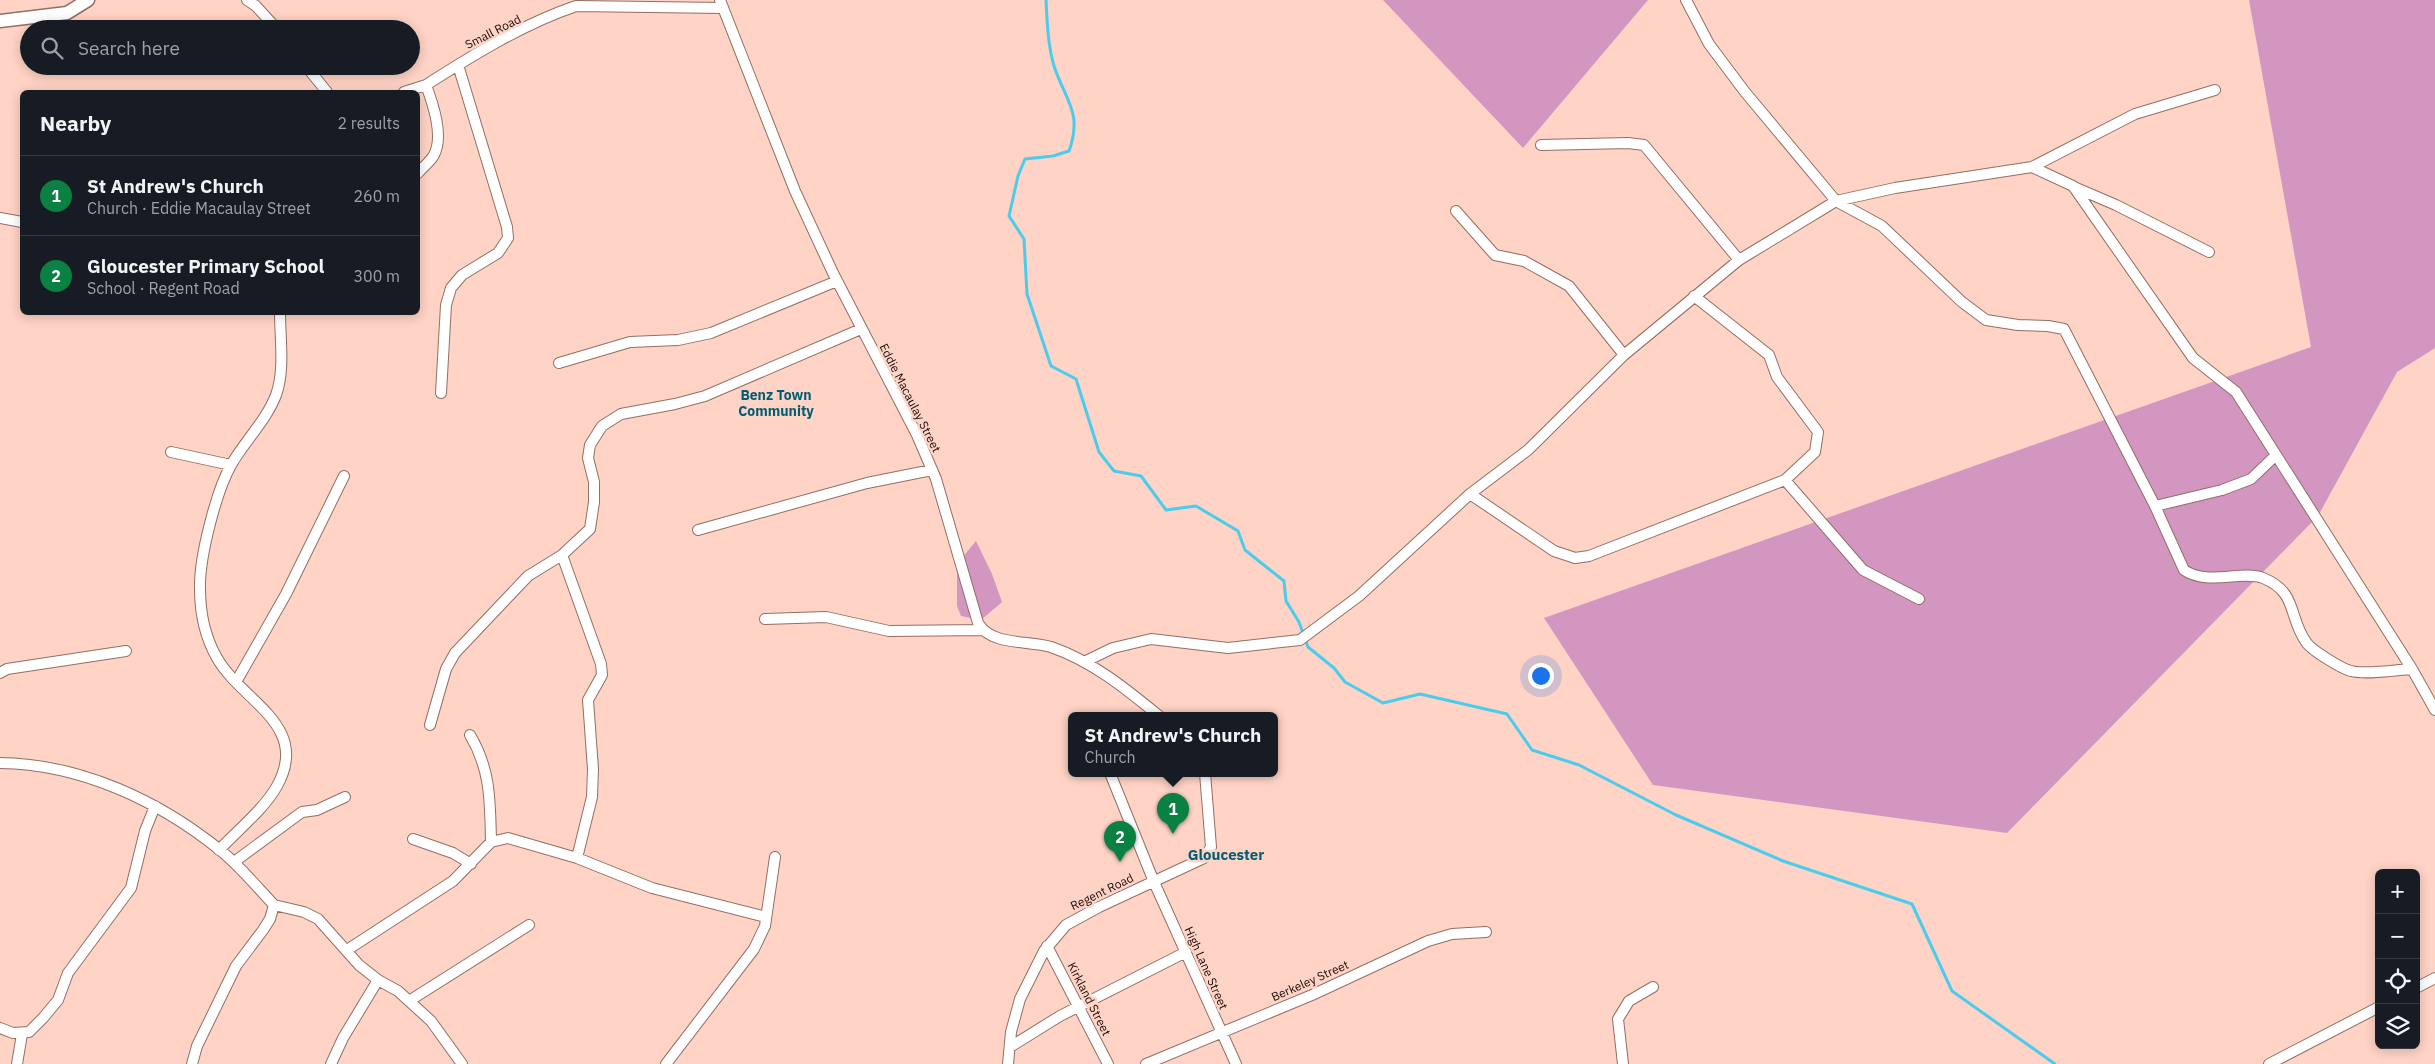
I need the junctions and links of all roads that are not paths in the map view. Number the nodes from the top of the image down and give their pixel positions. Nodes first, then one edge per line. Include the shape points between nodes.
1 (88, 0) edge
2 (247, 0) edge
3 (1686, 0) edge
4 (722, 4) edge
5 (269, 20) edge
6 (0, 21) edge
7 (458, 65) junction
8 (313, 75) edge
9 (426, 85) junction
10 (325, 90) edge
11 (410, 90) edge
12 (2216, 90) dead end
13 (1541, 145) dead end
14 (2032, 167) junction
15 (420, 171) edge
16 (2073, 186) junction
17 (1836, 201) junction
18 (1456, 211) dead end
19 (0, 218) edge
20 (20, 222) edge
21 (2209, 252) dead end
22 (1739, 260) junction
23 (837, 281) junction
24 (1694, 296) junction
25 (280, 315) edge
26 (861, 329) junction
27 (1624, 355) junction
28 (559, 363) dead end
29 (442, 393) dead end
30 (171, 452) dead end
31 (2276, 455) junction
32 (231, 465) junction
33 (932, 470) junction
34 (344, 476) dead end
35 (1785, 480) junction
36 (1470, 494) junction
37 (2155, 506) junction
38 (698, 530) dead end
39 (562, 555) junction
40 (1919, 598) dead end
41 (765, 619) dead end
42 (982, 630) junction
43 (126, 651) dead end
44 (1084, 662) junction
45 (2412, 669) junction
46 (0, 673) edge
47 (236, 682) junction
48 (2435, 710) edge
49 (1154, 712) edge
50 (430, 725) dead end
51 (470, 735) dead end
52 (0, 760) edge
53 (1112, 777) edge
54 (1205, 777) edge
55 (345, 797) dead end
56 (155, 806) junction
57 (412, 839) dead end
58 (491, 842) junction
59 (219, 850) junction
60 (775, 857) dead end
61 (577, 858) junction
62 (234, 862) junction
63 (471, 864) junction
64 (1154, 882) junction
65 (274, 905) junction
66 (766, 917) junction
67 (529, 925) dead end
68 (1486, 932) dead end
69 (1047, 946) junction
70 (347, 950) junction
71 (1186, 952) junction
72 (2435, 978) edge
73 (378, 980) junction
74 (2420, 986) edge
75 (1653, 987) dead end
76 (409, 1001) junction
77 (1080, 1006) junction
78 (2375, 1009) edge
79 (0, 1028) edge
80 (1221, 1033) junction
81 (22, 1034) junction
82 (1010, 1047) junction
83 (17, 1064) edge
84 (192, 1064) edge
85 (331, 1064) edge
86 (462, 1064) edge
87 (666, 1064) edge
88 (1008, 1064) edge
89 (1108, 1064) edge
90 (1146, 1064) edge
91 (1236, 1064) edge
92 (1623, 1064) edge
93 (2269, 1064) edge

1 - 6 street via 66,13
2 - 5 street
3 - 17 street via 1709,44
4 - 7 street, Small Road via 576,6
4 - 23 street, Eddie Macaulay Street via 795,191
7 - 9 street, Small Road
7 - 29 street via 508,238 498,253 462,275 450,288 446,305
8 - 10 street
9 - 11 street, Small Road
9 - 15 street via 437,142 435,153
12 - 14 street via 2135,114
13 - 22 street via 1644,145
14 - 16 street
14 - 17 street via 1895,188
16 - 21 street
16 - 31 street via 2193,358 2236,392
17 - 22 street
17 - 37 street via 1882,226 1962,302 1986,320 2064,329
18 - 27 street via 1496,255 1524,261 1569,286
19 - 20 street
22 - 24 street
23 - 26 street, Eddie Macaulay Street
23 - 28 street via 710,333 678,340 630,342
24 - 27 street
24 - 35 street via 1768,355 1777,377 1818,432 1815,452
25 - 32 street via 280,367 276,394
26 - 33 street, Eddie Macaulay Street
26 - 39 street via 705,396 611,419 598,431 590,445 588,458 594,482 594,502 590,529
27 - 36 street via 1528,450
30 - 32 street
31 - 37 street via 2251,480
31 - 45 street
32 - 47 street via 218,499 201,568 200,588 210,645
33 - 38 street via 867,483
33 - 42 street, Eddie Macaulay Street
34 - 47 street via 286,594
35 - 36 street via 1589,556 1575,558 1554,552
35 - 40 street via 1863,570
36 - 44 street via 1366,590 1300,640 1228,648 1151,639 1113,648
37 - 45 street via 2184,570 2192,575 2261,577 2281,587 2306,643 2342,668 2353,672
39 - 50 street via 528,576 455,653 446,669
39 - 61 street via 601,664 602,675 588,700 592,797
41 - 42 street via 826,617 889,631
42 - 44 street via 994,637 1052,648
43 - 46 street
44 - 49 street via 1128,690
45 - 48 street
47 - 59 street via 275,722 287,746 287,759 271,796
51 - 58 street via 478,749 490,791
52 - 56 street via 34,764 93,779
53 - 64 street, High Lane Street
54 - 64 street via 1211,847 1208,854
55 - 62 street via 317,810 302,812
56 - 59 street
56 - 81 street via 145,831 131,888 68,973 58,1000 29,1032
57 - 63 street via 453,853
58 - 61 street via 508,838
58 - 63 street
59 - 62 street
60 - 66 street
61 - 66 street via 652,888
62 - 65 street
63 - 70 street via 453,881
64 - 69 street, Regent Road via 1078,917
64 - 71 street, High Lane Street
65 - 70 street via 318,919
65 - 84 street via 270,919 236,966 197,1046
66 - 87 street via 754,949
67 - 76 street
68 - 80 street, Berkeley Street via 1452,934 1428,941
69 - 77 street, Kirkland Street
69 - 82 street, Regent Road via 1020,999
70 - 73 street
71 - 77 street
71 - 80 street, High Lane Street
72 - 74 street
73 - 76 street
73 - 85 street
75 - 92 street via 1629,1000 1618,1019
76 - 86 street via 441,1033
77 - 82 street
77 - 89 street, Kirkland Street
78 - 93 street
79 - 81 street
80 - 90 street, Berkeley Street
80 - 91 street, High Lane Street
81 - 83 street
82 - 88 street, Regent Road

